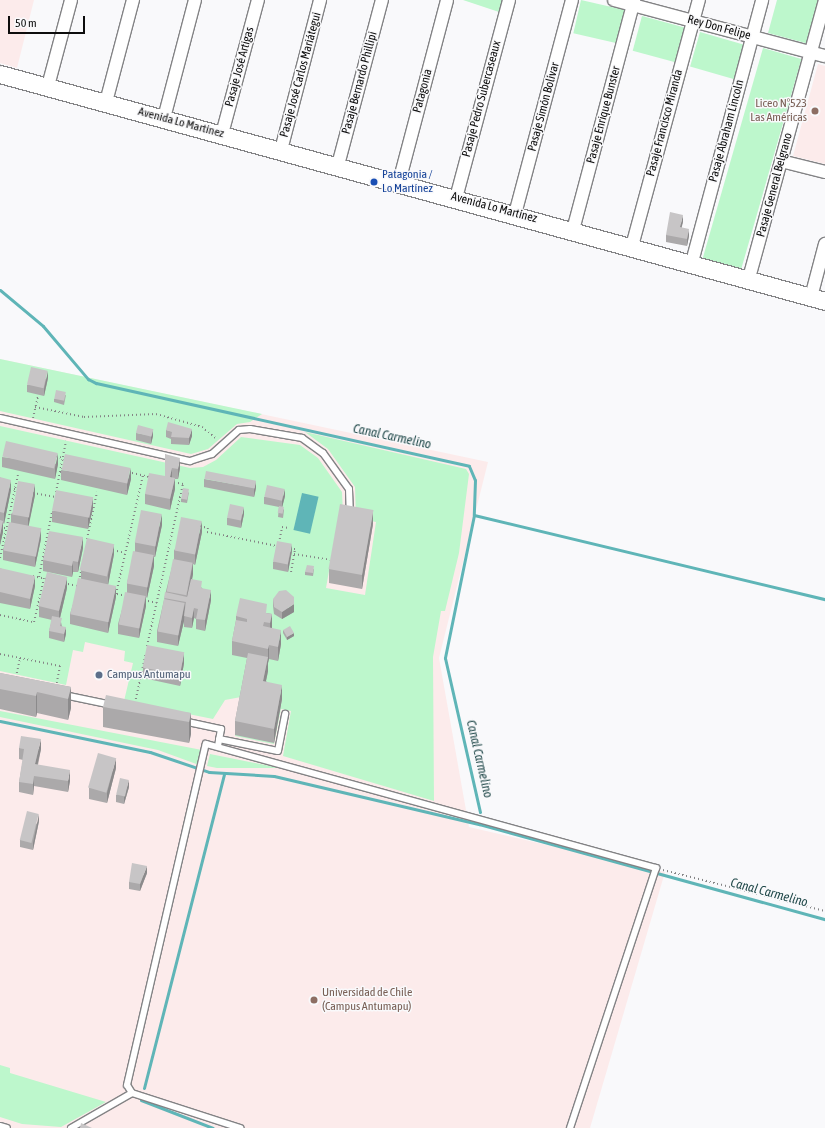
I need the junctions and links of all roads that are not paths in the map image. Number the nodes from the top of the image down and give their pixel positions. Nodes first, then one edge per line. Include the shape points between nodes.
1 (71, 0) edge
2 (133, 0) edge
3 (195, 0) edge
4 (258, 0) edge
5 (320, 0) edge
6 (382, 0) edge
7 (447, 0) edge
8 (509, 0) edge
9 (572, 0) edge
10 (614, 0) edge
11 (699, 0) edge
12 (762, 0) edge
13 (825, 0) edge
14 (634, 3) edge
15 (693, 21) junction
16 (752, 37) junction
17 (811, 52) junction
18 (825, 56) edge
19 (0, 74) edge
20 (48, 86) junction
21 (106, 102) junction
22 (164, 118) junction
23 (222, 134) junction
24 (281, 150) junction
25 (781, 160) junction
26 (338, 165) junction
27 (825, 172) edge
28 (398, 182) junction
29 (456, 198) junction
30 (515, 214) junction
31 (573, 230) junction
32 (825, 244) edge
33 (632, 246) junction
34 (692, 262) junction
35 (749, 278) junction
36 (818, 299) edge
37 (0, 418) edge
38 (350, 515) edge
39 (55, 693) edge
40 (133, 710) edge
41 (286, 714) dead end
42 (177, 719) edge
43 (219, 739) junction
44 (218, 746) junction
45 (132, 1093) junction
46 (0, 1126) edge
47 (7, 1128) edge
48 (71, 1128) edge
49 (240, 1128) edge
50 (570, 1128) edge

1 - 20 street
2 - 21 street
3 - 22 street
4 - 23 street, Pasaje José Artigas
5 - 24 street, Pasaje José Carlos Mariátegui
6 - 26 street, Pasaje Bernardo Phillipi
7 - 28 street, Patagonia
8 - 29 street, Pasaje Pedro Subercaseaux
9 - 30 street, Pasaje Simón Bolívar
10 - 14 street, Rey Don Felipe
11 - 15 street, Pasaje Francisco Miranda
12 - 16 street, Pasaje Abraham Lincoln
13 - 17 street, Pasaje General Belgrano
14 - 15 street, Rey Don Felipe
14 - 31 street, Pasaje Enrique Bunster
15 - 16 street, Rey Don Felipe
15 - 33 street, Pasaje Francisco Miranda
16 - 17 street, Rey Don Felipe
16 - 34 street, Pasaje Abraham Lincoln
17 - 18 street, Rey Don Felipe
17 - 25 street, Pasaje General Belgrano
19 - 20 main road, Avenida Lo Martínez
20 - 21 main road, Avenida Lo Martínez
21 - 22 main road, Avenida Lo Martínez
22 - 23 main road, Avenida Lo Martínez
23 - 24 main road, Avenida Lo Martínez
24 - 26 main road, Avenida Lo Martínez
25 - 27 street
25 - 35 street, Pasaje General Belgrano
26 - 28 main road, Avenida Lo Martínez
28 - 29 main road, Avenida Lo Martínez
29 - 30 main road, Avenida Lo Martínez
30 - 31 main road, Avenida Lo Martínez
31 - 33 main road, Avenida Lo Martínez
32 - 36 street
33 - 34 main road, Avenida Lo Martínez
34 - 35 main road, Avenida Lo Martínez
35 - 36 main road, Avenida Lo Martínez
37 - 38 lane via 190,461 201,460 239,430 250,429 302,438 323,453 349,489
39 - 40 lane
41 - 43 lane via 278,751
42 - 43 lane via 221,729
43 - 44 lane
44 - 45 lane via 206,744 127,1085
44 - 50 lane via 655,868
45 - 48 lane
45 - 49 lane
46 - 47 lane

